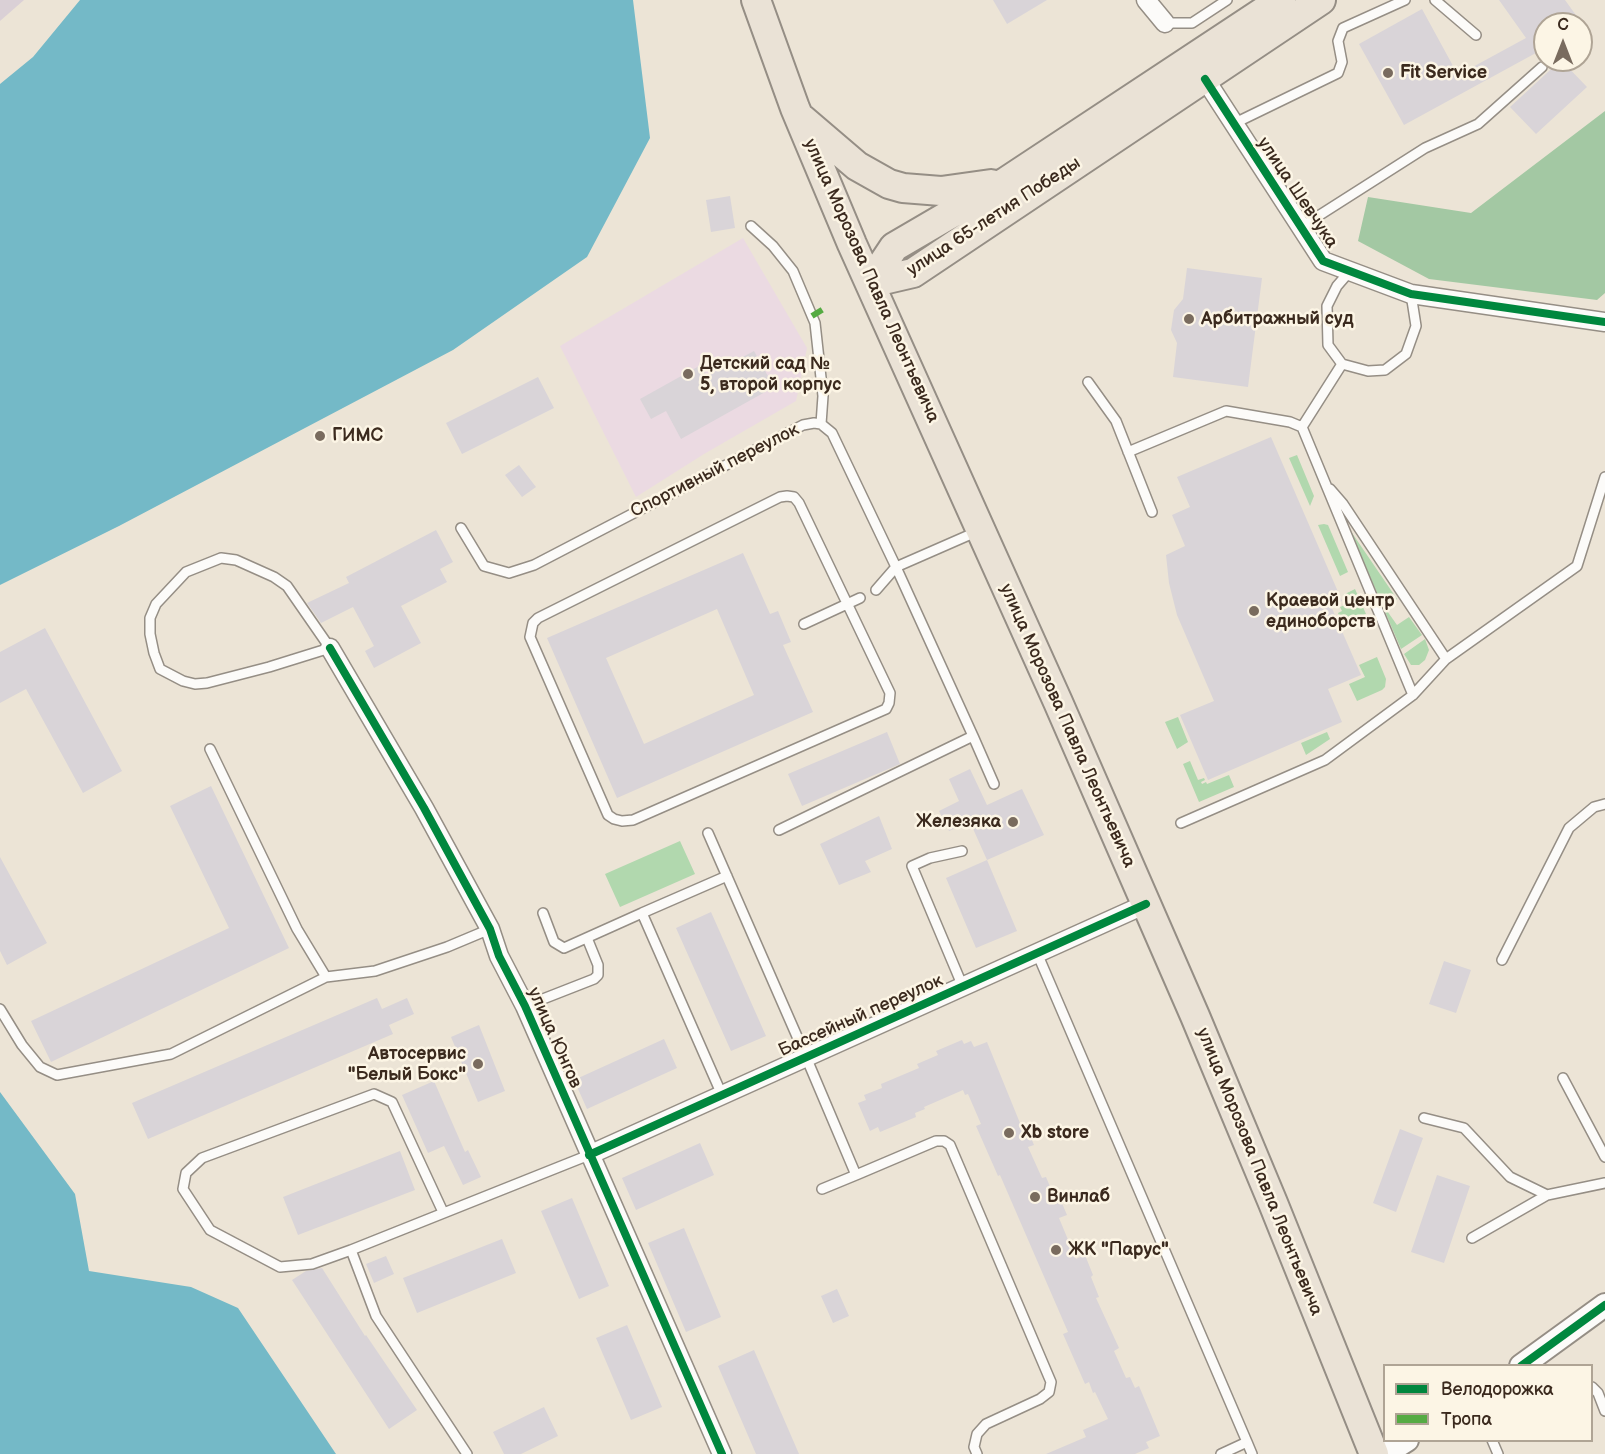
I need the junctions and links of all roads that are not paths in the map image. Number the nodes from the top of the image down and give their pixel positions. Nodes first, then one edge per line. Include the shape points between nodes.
1 (756, 0) edge
2 (1146, 0) edge
3 (1227, 0) edge
4 (1281, 0) edge
5 (1321, 0) edge
6 (1405, 0) edge
7 (1435, 0) edge
8 (1165, 23) joint
9 (1476, 34) dead end
10 (1537, 72) edge
11 (1205, 79) junction
12 (798, 116) junction
13 (1233, 124) junction
14 (1007, 181) junction
15 (751, 226) dead end
16 (1301, 227) junction
17 (1350, 271) junction
18 (870, 283) junction
19 (1411, 294) junction
20 (1605, 322) edge
21 (1342, 364) junction
22 (1088, 382) dead end
23 (821, 424) junction
24 (1302, 427) junction
25 (1128, 452) junction
26 (1605, 477) edge
27 (1323, 480) junction
28 (1152, 512) dead end
29 (461, 528) dead end
30 (980, 530) junction
31 (896, 567) junction
32 (876, 590) dead end
33 (860, 597) dead end
34 (847, 604) junction
35 (804, 624) dead end
36 (330, 648) junction
37 (1446, 660) junction
38 (1413, 695) junction
39 (973, 736) junction
40 (210, 749) dead end
41 (994, 784) dead end
42 (1605, 804) edge
43 (1180, 823) dead end
44 (778, 830) dead end
45 (708, 833) dead end
46 (962, 850) dead end
47 (727, 876) junction
48 (1146, 904) junction
49 (543, 912) dead end
50 (642, 913) junction
51 (489, 929) junction
52 (586, 938) junction
53 (1037, 953) junction
54 (1502, 960) dead end
55 (326, 977) junction
56 (963, 987) junction
57 (525, 1006) junction
58 (0, 1010) edge
59 (806, 1057) junction
60 (1563, 1077) dead end
61 (722, 1095) junction
62 (1424, 1118) dead end
63 (589, 1155) junction
64 (1605, 1157) edge
65 (856, 1175) junction
66 (1605, 1183) edge
67 (822, 1189) dead end
68 (1547, 1196) junction
69 (442, 1212) junction
70 (1472, 1238) dead end
71 (351, 1250) junction
72 (1605, 1305) edge
73 (1522, 1364) edge
74 (1593, 1388) edge
75 (1605, 1411) edge
76 (1247, 1442) junction
77 (1404, 1442) edge
78 (467, 1454) edge
79 (722, 1454) edge
80 (977, 1454) edge
81 (1221, 1454) edge
82 (1252, 1454) edge
83 (1374, 1454) edge
84 (1385, 1454) edge

1 - 12 main road, улица Морозова Павла Леонтьевича
2 - 8 street
3 - 8 lane via 1192,24
4 - 14 main road, улица 65-летия Победы
5 - 11 main road, улица 65-летия Победы
6 - 13 lane via 1343,28 1338,41 1342,62 1338,73
7 - 9 lane
10 - 16 lane via 1478,124 1425,148
11 - 13 street, улица Шевчука
11 - 18 main road, улица 65-летия Победы via 913,273
12 - 14 main road via 857,166 889,184 941,191
12 - 18 main road, улица Морозова Павла Леонтьевича
13 - 16 street, улица Шевчука
14 - 18 main road, улица 65-летия Победы via 894,247
15 - 23 lane via 792,271 815,323 823,396
16 - 17 street, улица Шевчука via 1323,261
17 - 19 street, улица Шевчука
17 - 21 lane via 1327,306 1328,345
18 - 30 main road, улица Морозова Павла Леонтьевича
19 - 20 street, улица Шевчука
19 - 21 lane via 1416,326 1406,354 1384,370 1368,371
21 - 24 lane
22 - 25 lane via 1116,422
23 - 29 lane, Спортивный переулок via 803,425 534,565 509,573 484,566
23 - 31 lane, Спортивный переулок via 832,433
24 - 25 lane via 1226,411
24 - 27 lane
25 - 28 lane
26 - 37 lane via 1576,566
27 - 37 lane
27 - 38 lane
30 - 31 lane
30 - 48 main road, улица Морозова Павла Леонтьевича
31 - 32 lane
31 - 39 lane, Спортивный переулок
33 - 34 lane
34 - 34 lane via 799,503 787,496 538,618 530,637 608,815 622,821 633,820 886,709 890,693
34 - 35 lane
36 - 36 lane via 286,586 230,558 186,572 156,604 150,618 158,665 172,676 195,684
36 - 51 street, улица Юнгов via 424,808
37 - 38 lane
38 - 43 lane via 1325,760
39 - 41 lane, Спортивный переулок
39 - 44 lane
40 - 55 lane via 297,929
42 - 54 lane via 1594,807 1569,828
45 - 47 lane
46 - 56 lane via 912,866
47 - 50 lane
47 - 59 lane
48 - 53 street, Бассейный переулок
48 - 83 main road, улица Морозова Павла Леонтьевича
49 - 52 lane via 558,946 564,948
50 - 52 lane
50 - 61 lane
51 - 55 lane via 375,971
51 - 57 street, улица Юнгов
52 - 57 lane via 598,965 598,975
53 - 56 street, Бассейный переулок
53 - 76 lane
55 - 58 lane via 171,1054 57,1074 40,1067
56 - 59 street, Бассейный переулок
57 - 63 street, улица Юнгов
59 - 61 street, Бассейный переулок
59 - 65 lane
60 - 64 lane
61 - 63 street, Бассейный переулок
62 - 68 lane via 1464,1128 1510,1177
63 - 69 lane
63 - 79 street, улица Юнгов
65 - 67 lane
65 - 80 lane via 936,1141 950,1146 1051,1382 1050,1392 1040,1399 986,1424 977,1434
66 - 68 lane
68 - 70 lane
69 - 71 lane
69 - 71 lane via 392,1102 374,1094 202,1158 186,1173 183,1189 210,1230 280,1267 312,1264
71 - 78 lane via 376,1316
72 - 73 street
74 - 75 lane
76 - 81 lane
76 - 82 lane
77 - 84 street

